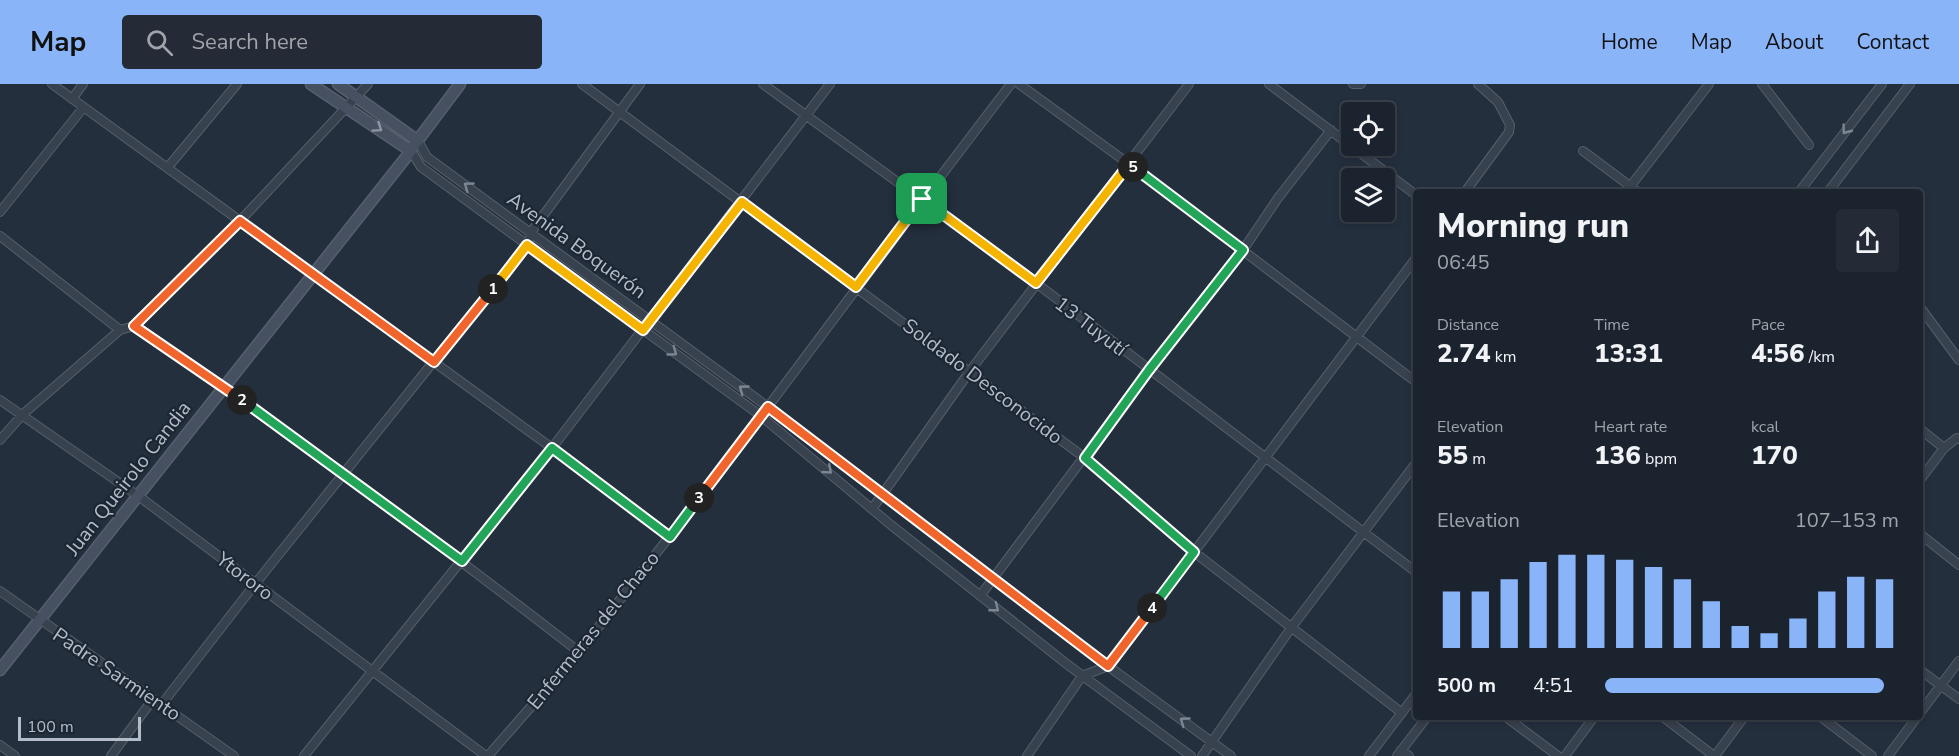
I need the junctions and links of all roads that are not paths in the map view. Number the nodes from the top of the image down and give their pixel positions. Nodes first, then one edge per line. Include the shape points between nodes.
1 (52, 84) edge
2 (83, 84) edge
3 (237, 84) edge
4 (311, 84) edge
5 (338, 84) edge
6 (368, 84) edge
7 (460, 84) edge
8 (582, 84) edge
9 (640, 84) edge
10 (763, 84) edge
11 (830, 84) edge
12 (1011, 84) edge
13 (1019, 84) edge
14 (1189, 84) edge
15 (1269, 84) edge
16 (1353, 84) edge
17 (1361, 84) edge
18 (1478, 84) edge
19 (1709, 84) edge
20 (1762, 84) edge
21 (1882, 84) edge
22 (1910, 84) edge
23 (356, 98) junction
24 (72, 99) junction
25 (83, 108) junction
26 (347, 108) junction
27 (619, 111) junction
28 (806, 117) junction
29 (1331, 130) junction
30 (418, 141) junction
31 (1809, 145) dead end
32 (411, 151) junction
33 (1583, 151) dead end
34 (1129, 164) junction
35 (168, 167) junction
36 (1467, 189) edge
37 (1629, 189) edge
38 (1801, 189) edge
39 (1834, 189) edge
40 (1413, 193) edge
41 (922, 199) junction
42 (742, 202) junction
43 (0, 212) edge
44 (240, 221) junction
45 (532, 234) junction
46 (0, 236) edge
47 (527, 245) junction
48 (1243, 250) junction
49 (1413, 262) edge
50 (313, 273) junction
51 (1036, 283) junction
52 (856, 287) junction
53 (1923, 312) edge
54 (650, 321) junction
55 (134, 326) junction
56 (120, 330) junction
57 (643, 330) junction
58 (1356, 337) junction
59 (1959, 360) edge
60 (434, 362) junction
61 (1149, 370) junction
62 (970, 371) junction
63 (1413, 380) edge
64 (223, 387) junction
65 (0, 400) edge
66 (768, 407) junction
67 (22, 415) junction
68 (761, 416) junction
69 (1923, 431) edge
70 (1959, 439) edge
71 (0, 440) edge
72 (552, 448) junction
73 (1944, 448) junction
74 (1265, 457) junction
75 (1085, 458) junction
76 (1413, 467) edge
77 (344, 474) junction
78 (1923, 476) edge
79 (882, 494) junction
80 (137, 495) junction
81 (873, 509) junction
82 (1364, 532) junction
83 (1923, 536) edge
84 (670, 537) junction
85 (1194, 552) junction
86 (462, 561) junction
87 (1959, 565) edge
88 (1413, 570) edge
89 (993, 578) junction
90 (255, 584) junction
91 (0, 591) edge
92 (980, 596) junction
93 (39, 620) junction
94 (1291, 628) junction
95 (578, 651) junction
96 (1959, 661) edge
97 (1108, 666) junction
98 (0, 670) edge
99 (373, 671) junction
100 (1923, 672) edge
101 (1082, 676) junction
102 (1941, 686) junction
103 (1413, 698) edge
104 (153, 699) junction
105 (1959, 699) edge
106 (162, 704) junction
107 (1923, 709) edge
108 (1402, 713) junction
109 (1425, 720) edge
110 (1510, 720) edge
111 (1592, 720) edge
112 (1667, 720) edge
113 (1742, 720) edge
114 (1825, 720) edge
115 (1915, 720) edge
116 (1213, 741) junction
117 (0, 744) edge
118 (1399, 753) edge
119 (15, 756) edge
120 (111, 756) edge
121 (234, 756) edge
122 (304, 756) edge
123 (487, 756) edge
124 (1027, 756) edge
125 (1191, 756) edge
126 (1202, 756) edge
127 (1231, 756) edge
128 (1369, 756) edge
129 (1409, 756) edge
130 (1558, 756) edge
131 (1565, 756) edge
132 (1715, 756) edge
133 (1872, 756) edge
134 (1888, 756) edge

1 - 24 street
2 - 24 street
3 - 35 street
4 - 26 street, Avenida Boquerón
5 - 23 street, Avenida Boquerón
6 - 23 street
7 - 30 street, Juan Queirolo Candia
8 - 27 street, Soldado Desconocido
9 - 27 street
10 - 28 street, 13 Tuyutí
11 - 28 street
12 - 41 street, Enfermeras del Chaco
13 - 34 street
14 - 34 street
15 - 29 street
16 - 17 street
18 - 36 street via 1498,102 1510,125 1509,132
19 - 37 street
20 - 31 street
21 -> 38 street
22 - 39 street
23 - 26 street
23 - 30 street, Avenida Boquerón
24 - 25 street
25 - 35 street
25 - 43 street
26 -> 32 street, Avenida Boquerón
26 - 44 street
27 - 42 street, Soldado Desconocido
27 - 45 street
28 - 41 street, 13 Tuyutí
28 - 42 street
29 - 40 street
29 - 48 street
30 - 32 street, Juan Queirolo Candia
45 -> 30 street, Avenida Boquerón via 427,157
32 - 47 street, Avenida Boquerón via 421,167
32 - 50 street, Juan Queirolo Candia
33 - 37 street
34 - 48 street
34 - 51 street
35 - 44 street
41 - 51 street, 13 Tuyutí
41 - 52 street, Enfermeras del Chaco
42 - 52 street, Soldado Desconocido
42 - 54 street
44 - 50 street
44 - 55 street
45 - 47 street
45 - 54 street, Avenida Boquerón
46 - 56 street
47 - 57 street, Avenida Boquerón
47 - 60 street
48 - 58 street
48 - 61 street
49 - 58 street
50 - 60 street
50 - 64 street, Juan Queirolo Candia
51 - 61 street, 13 Tuyutí
51 - 62 street
52 - 62 street, Soldado Desconocido
52 - 66 street, Enfermeras del Chaco
53 - 59 street
54 - 57 street
66 -> 54 street, Avenida Boquerón
55 - 56 street
55 - 64 street
56 - 67 street
57 -> 68 street, Avenida Boquerón
57 - 72 street
58 - 63 street
58 - 74 street
60 - 72 street
60 - 77 street
61 - 74 street, 13 Tuyutí
61 - 75 street
62 - 75 street, Soldado Desconocido
62 - 79 street
64 - 77 street
64 - 80 street, Juan Queirolo Candia
65 - 67 street, Ytororo
66 - 68 street, Enfermeras del Chaco
66 - 79 street, Avenida Boquerón
67 - 71 street
67 - 80 street, Ytororo
68 -> 81 street, Avenida Boquerón
68 - 84 street, Enfermeras del Chaco
69 - 73 street
70 - 73 street
72 - 84 street
72 - 86 street
73 - 78 street
74 - 82 street, 13 Tuyutí
74 - 85 street
75 - 85 street, Soldado Desconocido
75 - 89 street
76 - 82 street
77 - 86 street
77 - 90 street
79 - 81 street
79 - 89 street, Avenida Boquerón
80 - 90 street, Ytororo
80 - 93 street, Juan Queirolo Candia
81 - 92 street, Avenida Boquerón
82 - 88 street, 13 Tuyutí
82 - 94 street
83 - 87 street
84 - 95 street, Enfermeras del Chaco
85 - 94 street, Soldado Desconocido
85 - 97 street
86 - 95 street
86 - 99 street
89 - 92 street
89 - 97 street, Avenida Boquerón
90 - 99 street, Ytororo
90 - 106 street
91 - 93 street, Padre Sarmiento
92 -> 101 street, Avenida Boquerón
93 - 98 street, Juan Queirolo Candia
93 - 104 street, Padre Sarmiento
94 - 108 street, Soldado Desconocido
94 - 116 street
95 - 123 street, Enfermeras del Chaco
96 - 102 street
97 - 101 street
116 -> 97 street, Avenida Boquerón
99 - 122 street
99 - 123 street, Ytororo
100 - 102 street
101 - 124 street
101 - 125 street, Avenida Boquerón
102 - 105 street
102 - 107 street
103 - 108 street
104 - 106 street, Padre Sarmiento
104 - 120 street
106 - 121 street, Padre Sarmiento
108 - 128 street
109 - 118 street
110 - 130 street
111 - 131 street
112 - 132 street
113 - 132 street
114 - 133 street
115 - 134 street
116 - 126 street
116 - 127 street, Avenida Boquerón
117 - 119 street
118 - 129 street

